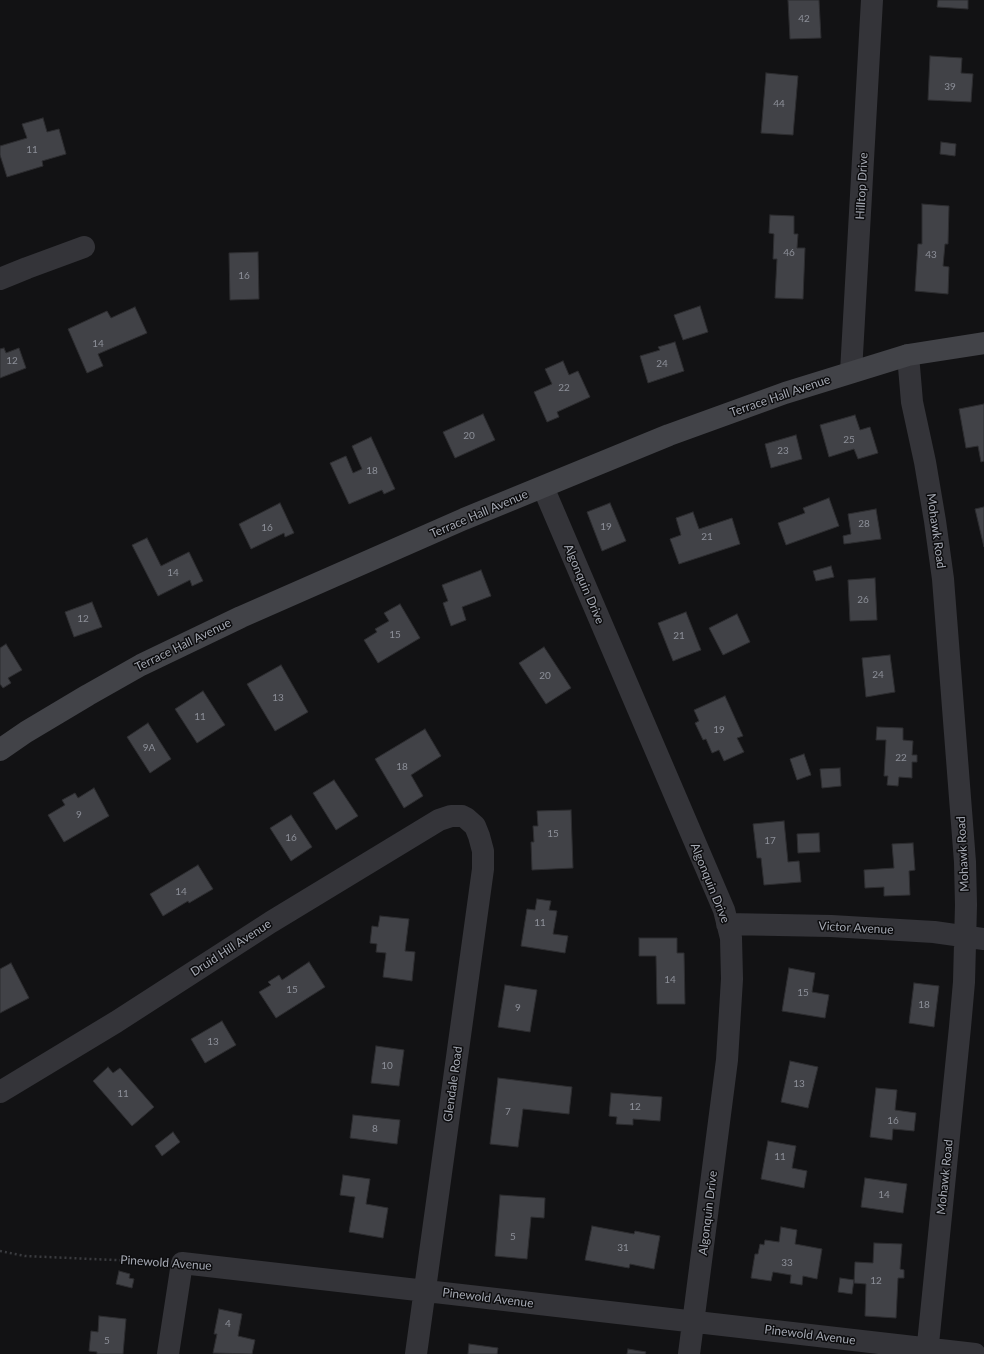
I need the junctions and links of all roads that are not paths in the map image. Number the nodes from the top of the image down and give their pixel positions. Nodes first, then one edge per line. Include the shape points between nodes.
1 (872, 0) edge
2 (84, 247) dead end
3 (0, 280) edge
4 (984, 343) edge
5 (908, 355) junction
6 (851, 372) junction
7 (542, 487) junction
8 (0, 750) edge
9 (466, 818) joint
10 (727, 924) junction
11 (975, 937) edge
12 (0, 1092) edge
13 (425, 1290) junction
14 (694, 1321) junction
15 (927, 1351) edge
16 (168, 1354) edge
17 (416, 1354) edge
18 (689, 1354) edge
19 (976, 1354) edge

1 - 6 street, Hilltop Drive
2 - 3 street
4 - 5 main road, Terrace Hall Avenue
5 - 6 main road, Terrace Hall Avenue
5 - 11 street, Mohawk Road via 912,402 933,506 943,579 965,862
6 - 7 main road, Terrace Hall Avenue via 669,435
7 - 8 main road, Terrace Hall Avenue via 248,614 141,664
7 - 10 street, Algonquin Drive via 724,910
9 - 12 street, Druid Hill Avenue via 451,816 439,820
9 - 13 street, Glendale Road via 475,826 479,836 483,851 483,869
10 - 11 street, Victor Avenue via 831,926
10 - 14 street, Algonquin Drive via 731,938 732,979 726,1060
11 - 15 street, Mohawk Road via 964,982
13 - 14 street, Pinewold Avenue
13 - 16 street, Pinewold Avenue via 182,1263
13 - 17 street, Glendale Road
14 - 15 street, Pinewold Avenue
14 - 18 street, Algonquin Drive
15 - 19 street, Pinewold Avenue

